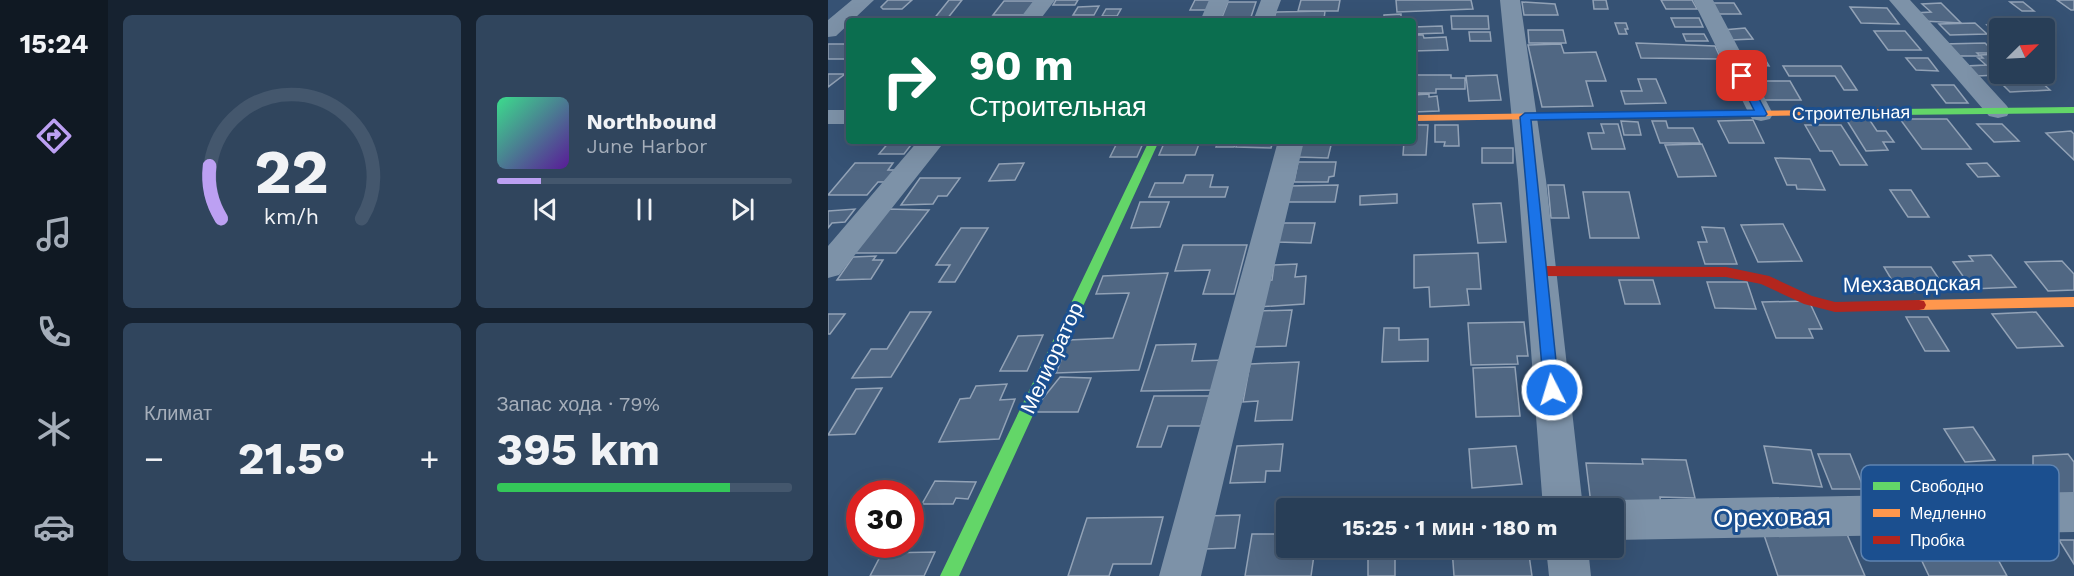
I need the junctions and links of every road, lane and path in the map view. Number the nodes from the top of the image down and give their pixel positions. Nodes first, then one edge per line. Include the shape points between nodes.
1 (864, 0) edge
2 (1045, 0) edge
3 (1219, 0) edge
4 (1271, 0) edge
5 (1510, 0) edge
6 (1703, 0) edge
7 (1899, 0) edge
8 (1030, 18) edge
9 (1211, 18) edge
10 (1264, 18) edge
11 (828, 31) edge
12 (2074, 110) edge
13 (1998, 111) junction
14 (1761, 114) junction
15 (828, 117) edge
16 (846, 117) edge
17 (1525, 117) junction
18 (1416, 118) edge
19 (930, 144) edge
20 (1153, 144) edge
21 (1290, 144) edge
22 (828, 267) edge
23 (1540, 272) junction
24 (2074, 302) edge
25 (1562, 498) edge
26 (1861, 515) edge
27 (1624, 520) edge
28 (1568, 558) edge
29 (950, 576) edge
30 (1180, 576) edge
31 (1570, 576) edge

1 - 11 street
2 - 8 street
3 - 9 street
4 - 10 street
5 - 17 street
6 - 14 street
7 - 13 street
12 - 13 street, Строительная
13 - 14 street, Строительная
14 - 17 street, Строительная
15 - 16 street
17 - 18 street, Строительная
17 - 23 street
19 - 22 street
20 - 29 street, Мелиоратор
21 - 30 street
23 - 24 street, Мехзаводская via 1726,272 1764,280 1835,307
23 - 25 street
26 - 27 street, Ореховая
28 - 31 street

